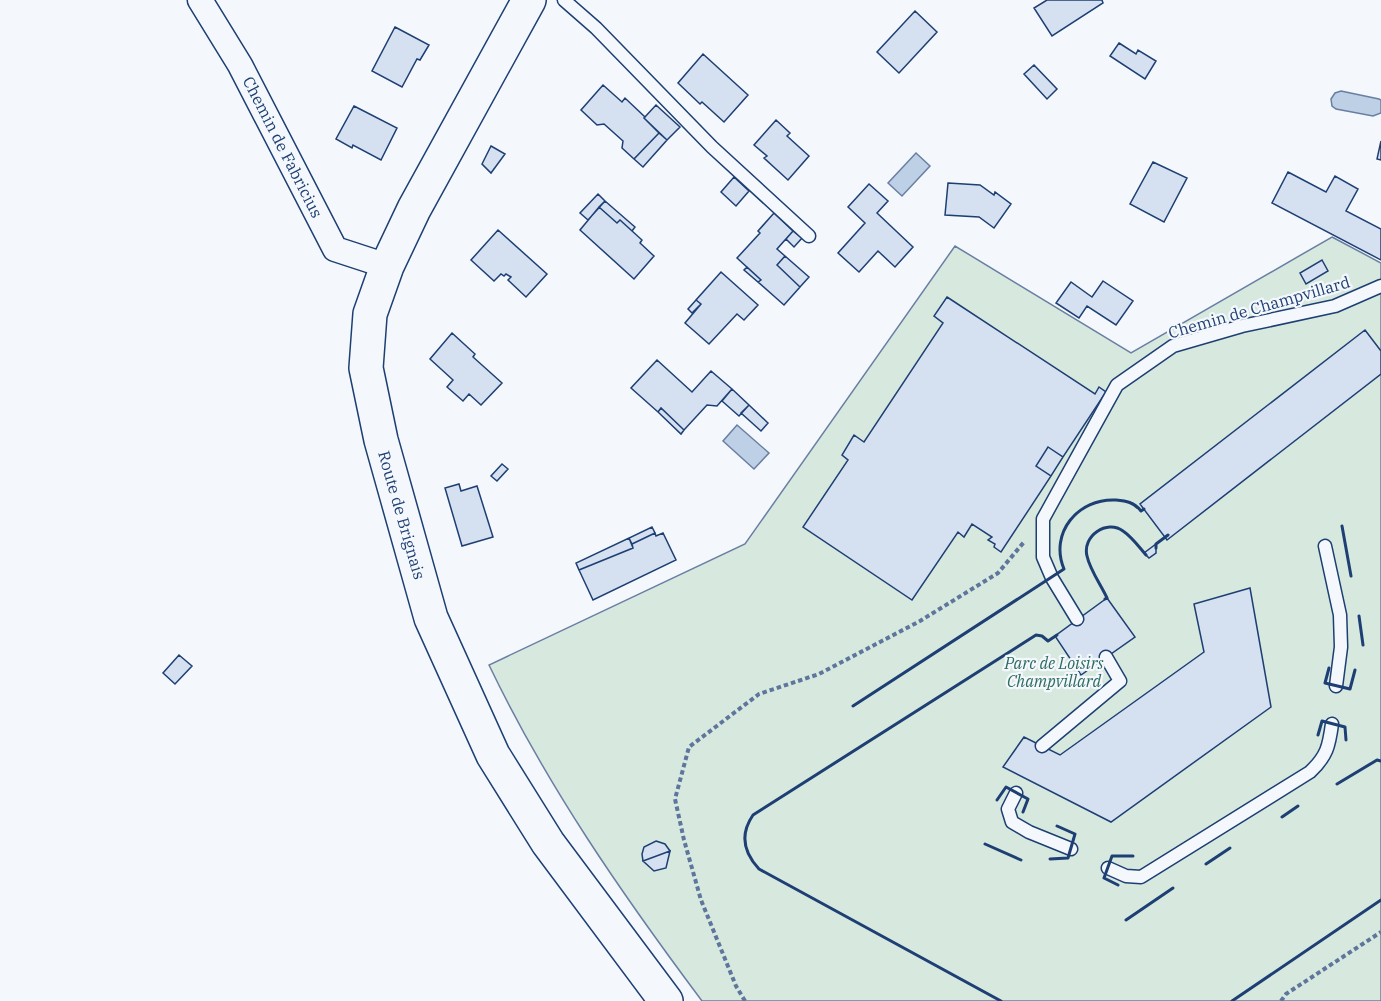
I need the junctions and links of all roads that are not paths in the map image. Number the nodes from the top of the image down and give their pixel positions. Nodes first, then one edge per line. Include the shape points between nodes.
1 (200, 0) edge
2 (529, 0) edge
3 (564, 0) edge
4 (809, 236) dead end
5 (387, 266) junction
6 (1381, 286) edge
7 (1325, 546) dead end
8 (1077, 619) dead end
9 (1106, 657) dead end
10 (1336, 686) dead end
11 (1332, 723) dead end
12 (1042, 746) dead end
13 (1017, 793) dead end
14 (1071, 849) dead end
15 (1108, 868) dead end
16 (666, 1001) edge

1 - 5 street, Chemin de Fabricius via 240,65 335,249
2 - 5 street, Route de Brignais via 414,209
3 - 4 lane via 712,147
5 - 16 street, Route de Brignais via 370,315 366,368 381,440 431,618 493,755 548,843
6 - 8 lane, Chemin de Champvillard via 1335,306 1173,346 1117,385 1043,519 1043,557
7 - 10 lane via 1340,615
9 - 12 lane via 1120,681
11 - 15 lane via 1323,760 1310,772 1141,877
13 - 14 lane via 1008,809 1012,822

